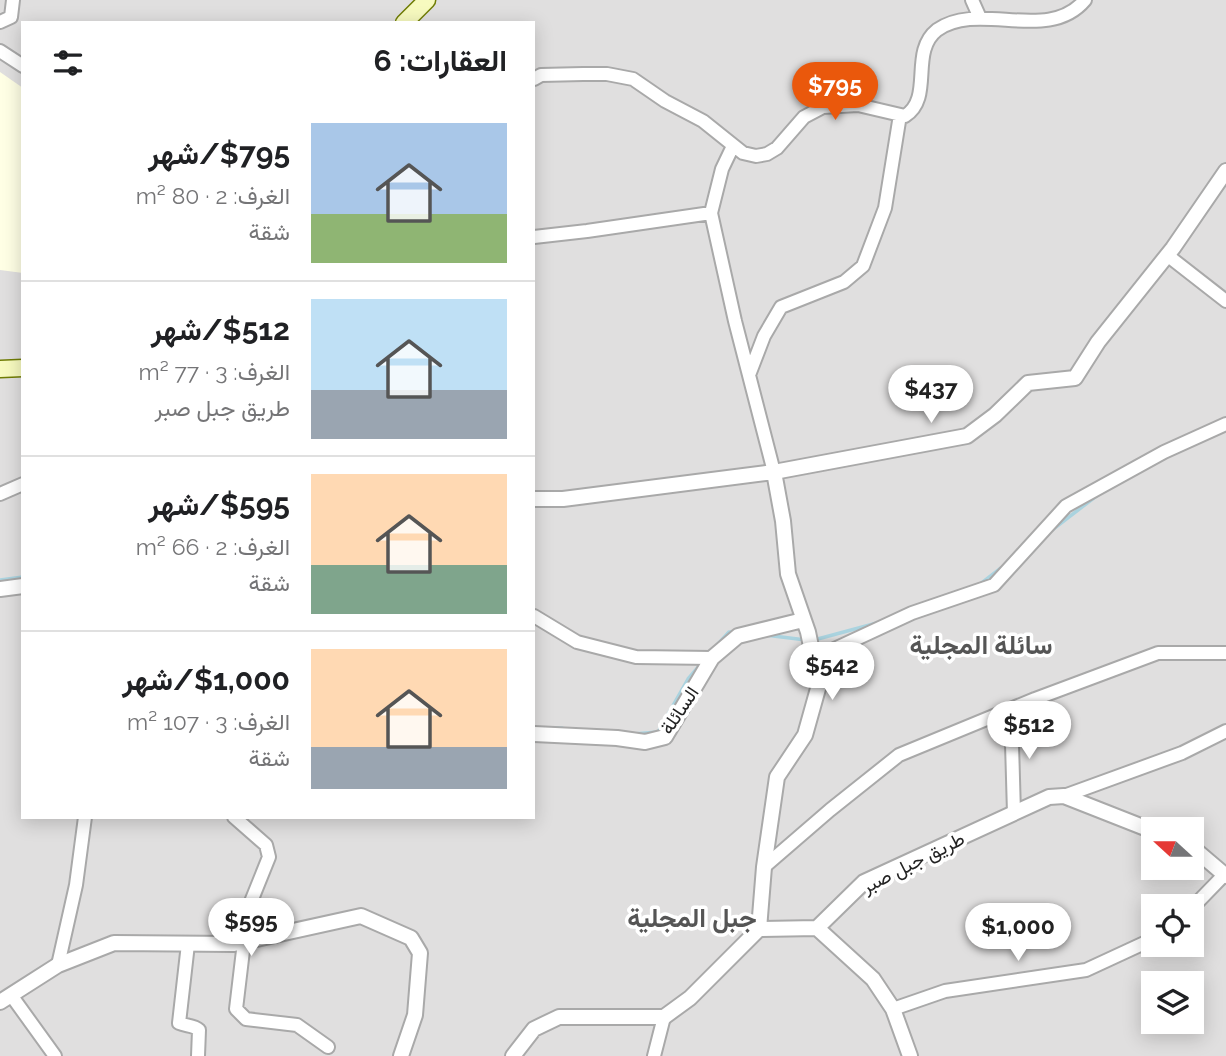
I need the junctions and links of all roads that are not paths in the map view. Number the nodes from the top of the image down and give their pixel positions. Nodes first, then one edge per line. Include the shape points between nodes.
1 (13, 0) edge
2 (427, 0) edge
3 (972, 0) edge
4 (1085, 0) edge
5 (980, 18) junction
6 (406, 21) edge
7 (0, 22) edge
8 (0, 51) edge
9 (21, 65) edge
10 (535, 78) edge
11 (900, 115) junction
12 (733, 146) junction
13 (1226, 171) edge
14 (711, 213) junction
15 (535, 237) edge
16 (1167, 256) junction
17 (1226, 301) edge
18 (21, 368) edge
19 (0, 369) edge
20 (749, 375) junction
21 (1226, 425) edge
22 (774, 472) junction
23 (21, 485) edge
24 (0, 494) edge
25 (535, 499) edge
26 (21, 586) edge
27 (0, 589) edge
28 (535, 617) edge
29 (803, 620) junction
30 (1224, 653) edge
31 (712, 658) junction
32 (813, 659) junction
33 (1226, 668) edge
34 (1011, 709) junction
35 (1226, 730) edge
36 (535, 734) edge
37 (1064, 796) junction
38 (1014, 813) junction
39 (85, 819) edge
40 (236, 819) edge
41 (1141, 826) edge
42 (1204, 858) edge
43 (764, 867) junction
44 (1225, 875) edge
45 (1204, 896) edge
46 (817, 928) junction
47 (759, 929) junction
48 (239, 943) junction
49 (188, 944) junction
50 (1141, 945) edge
51 (58, 965) junction
52 (5, 999) edge
53 (893, 1009) junction
54 (664, 1017) junction
55 (328, 1046) dead end
56 (55, 1056) edge
57 (198, 1056) edge
58 (401, 1056) edge
59 (513, 1056) edge
60 (654, 1056) edge
61 (910, 1056) edge

1 - 7 street via 11,17
2 - 6 main road
3 - 5 street
4 - 5 street via 1058,16
5 - 11 street via 947,25 929,39 920,72 919,103 913,111
8 - 9 street
10 - 12 street via 607,74 634,79 703,121
11 - 12 street via 858,105 823,107 804,117 767,155 743,153
11 - 20 street via 885,208 863,266 844,282 782,307 764,336
12 - 14 street
13 - 16 street
14 - 15 street
14 - 20 street
16 - 17 street
16 - 22 street via 1074,378 1028,383 967,436
18 - 19 main road
20 - 22 street
21 - 32 street via 1164,452 1066,506 994,584 912,613
22 - 25 street
22 - 29 street via 788,574
23 - 24 street
26 - 27 street
28 - 31 street via 577,642 636,657
29 - 31 street, السائلة via 738,636
29 - 32 street
30 - 33 street
30 - 34 street via 1158,653
31 - 36 street, السائلة via 665,737 645,742
32 - 43 street via 819,685 805,735 777,777
34 - 38 street
34 - 43 street via 899,754
35 - 37 street via 1182,753
37 - 38 street, طريق جبل صبر via 1049,797
37 - 41 street
38 - 46 street, طريق جبل صبر via 864,882
39 - 51 street
40 - 48 street via 267,845 269,857
42 - 44 street
43 - 47 street
44 - 45 street
46 - 47 street
46 - 53 street via 873,979
47 - 54 street via 690,998
48 - 49 street
48 - 55 street via 236,1009 241,1017 297,1024
48 - 58 street via 361,915 411,937 420,953 415,1015
49 - 51 street via 114,943
49 - 57 street via 179,1023 200,1030
50 - 53 street via 1086,970 945,991
51 - 52 street
52 - 56 street
53 - 61 street
54 - 59 street via 559,1017 534,1029
54 - 60 street

